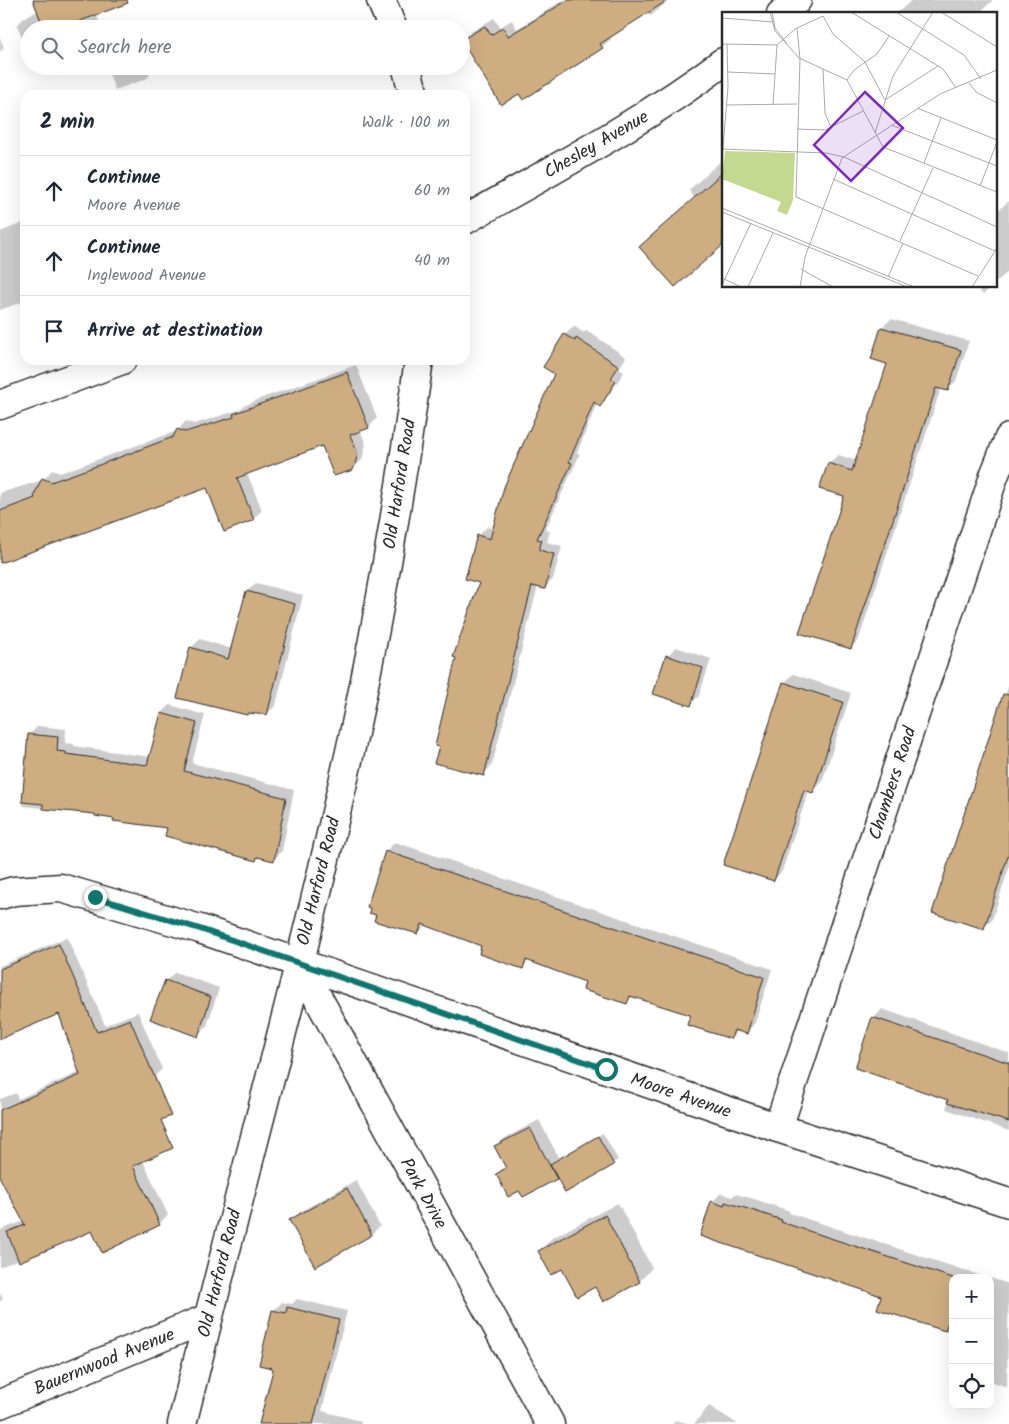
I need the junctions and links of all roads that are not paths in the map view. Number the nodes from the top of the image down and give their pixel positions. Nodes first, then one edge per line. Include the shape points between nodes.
1 (381, 0) edge
2 (797, 0) edge
3 (783, 12) edge
4 (389, 20) edge
5 (722, 63) edge
6 (408, 75) edge
7 (413, 90) edge
8 (470, 217) edge
9 (108, 365) edge
10 (418, 365) edge
11 (0, 405) edge
12 (1009, 438) edge
13 (1001, 478) edge
14 (0, 895) edge
15 (299, 963) junction
16 (778, 1128) junction
17 (1009, 1203) edge
18 (208, 1318) junction
19 (0, 1404) edge
20 (182, 1424) edge
21 (550, 1424) edge

1 - 4 street
2 - 3 street
5 - 8 street, Chesley Avenue via 622,130
6 - 7 street
9 - 11 street
10 - 15 street, Old Harford Road via 353,738
12 - 13 street, Chambers Road
13 - 16 street, Chambers Road
14 - 15 street, Moore Avenue via 60,888 200,929
15 - 16 street, Moore Avenue
15 - 18 street, Old Harford Road
15 - 21 street, Park Drive
16 - 17 street, Moore Avenue
18 - 19 street, Bauernwood Avenue
18 - 20 street, Old Harford Road

